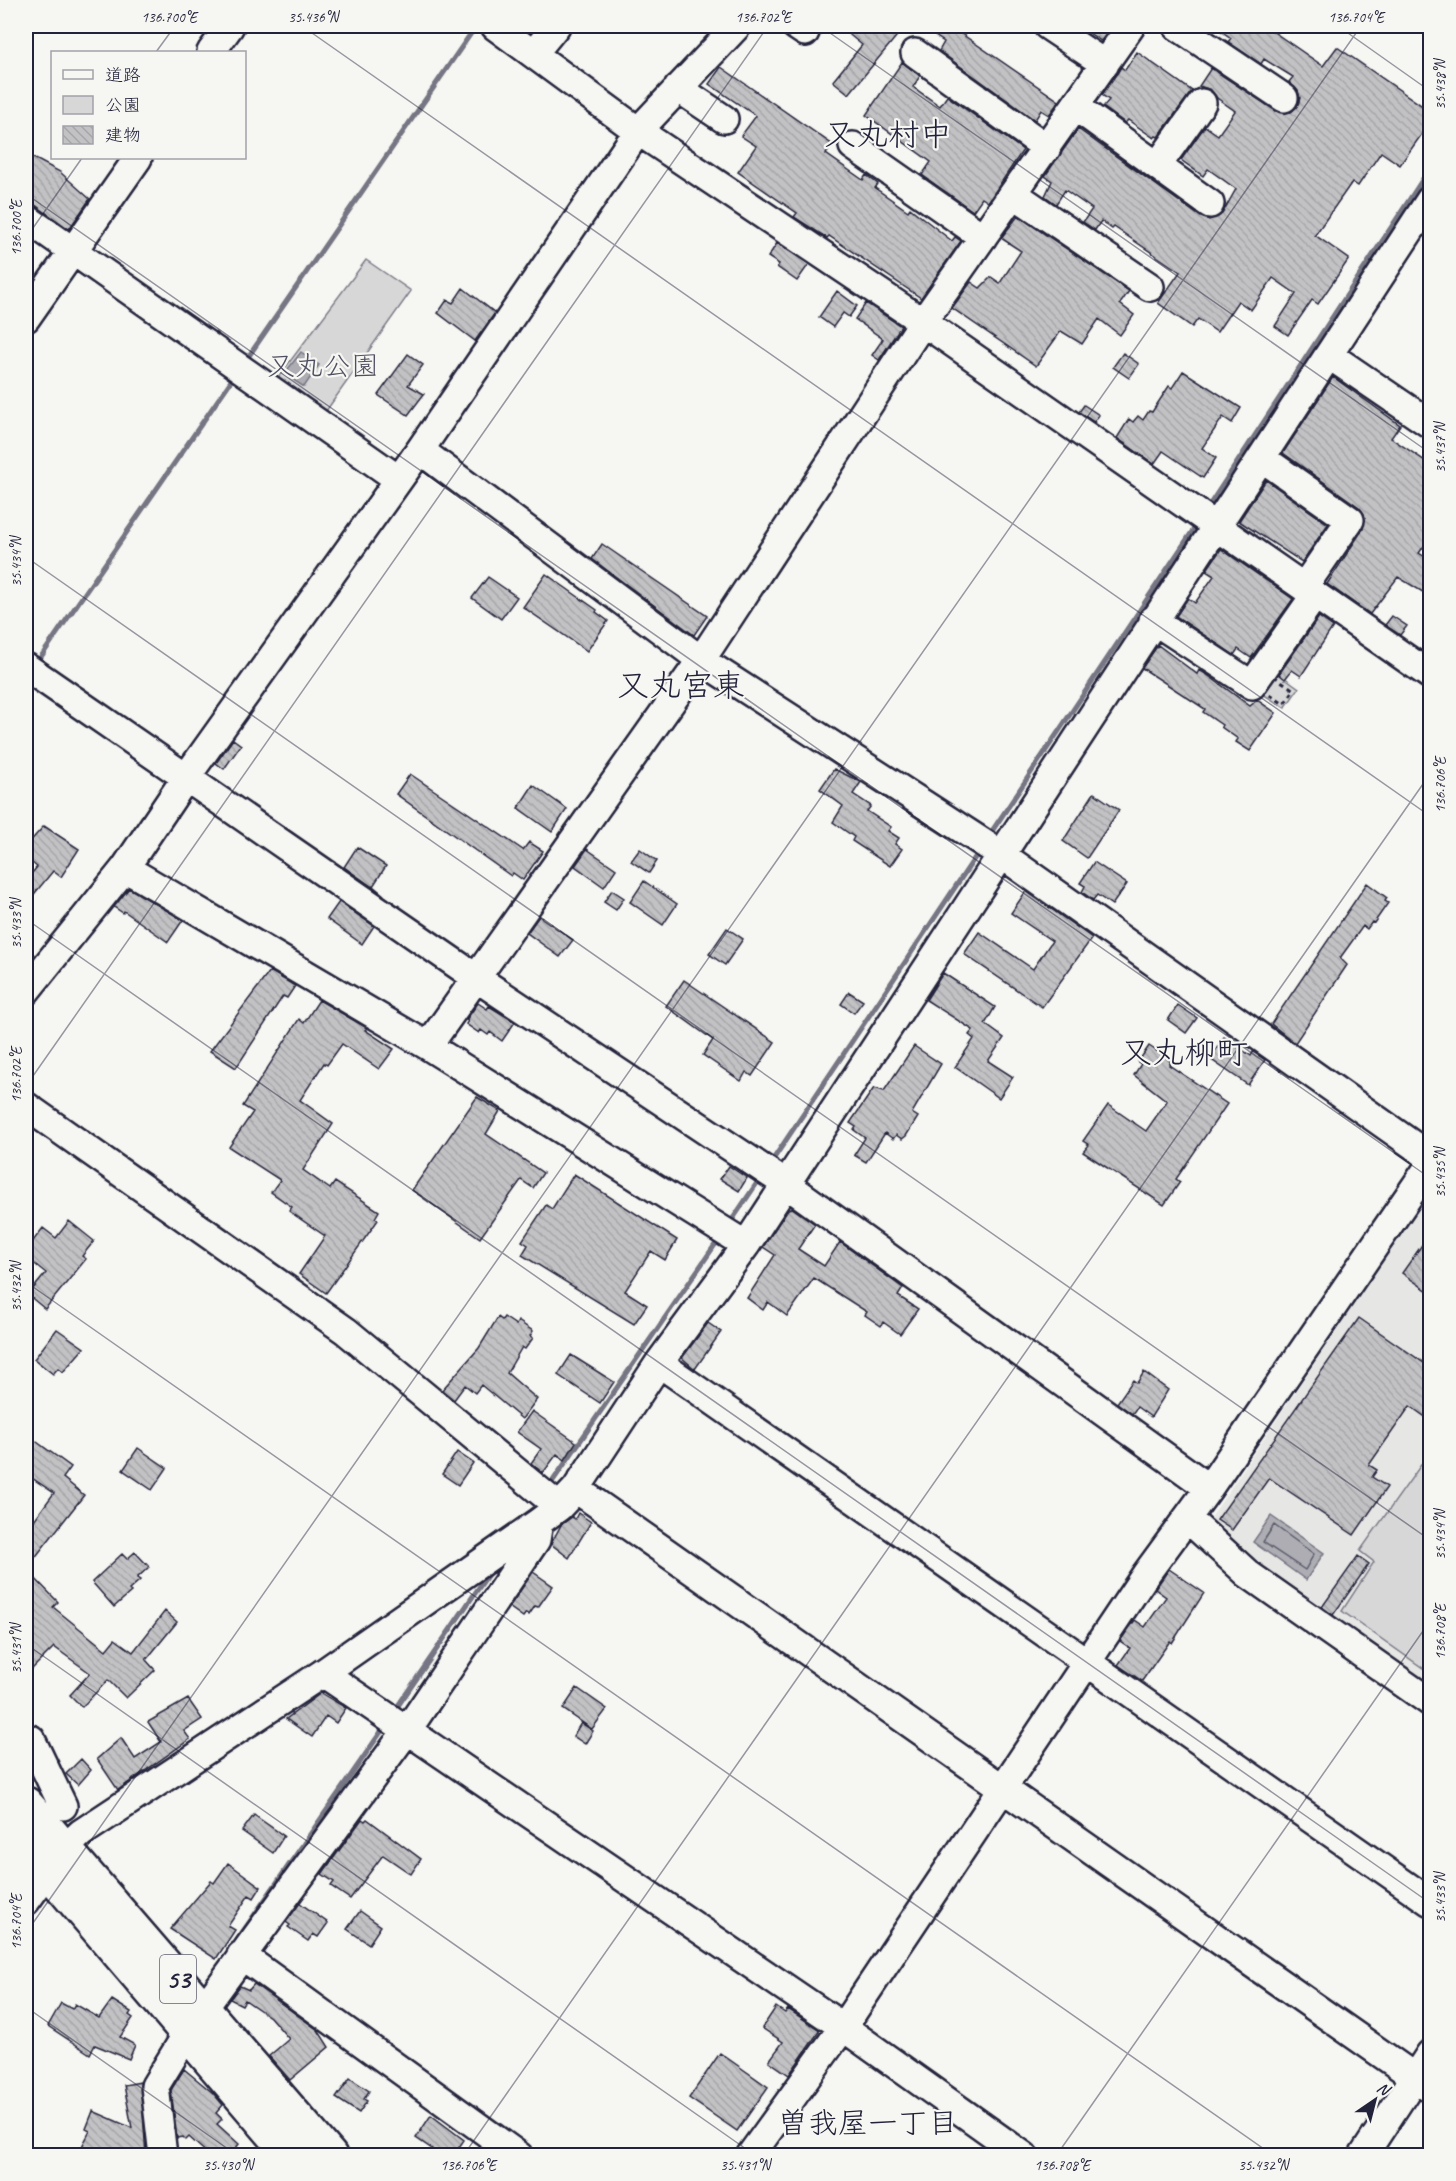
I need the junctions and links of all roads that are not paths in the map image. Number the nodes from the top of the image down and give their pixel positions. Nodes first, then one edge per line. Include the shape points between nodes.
1 (230, 26) edge
2 (495, 26) edge
3 (556, 26) edge
4 (736, 26) edge
5 (1048, 26) edge
6 (1131, 26) edge
7 (1177, 26) edge
8 (212, 51) edge
9 (534, 52) junction
10 (915, 53) dead end
11 (1105, 64) junction
12 (678, 88) junction
13 (1284, 98) dead end
14 (1202, 103) dead end
15 (1076, 107) junction
16 (724, 119) dead end
17 (638, 131) junction
18 (853, 146) dead end
19 (1047, 148) junction
20 (137, 159) edge
21 (1158, 165) junction
22 (1014, 194) junction
23 (1431, 200) edge
24 (1210, 204) dead end
25 (26, 218) edge
26 (983, 237) junction
27 (73, 251) junction
28 (1150, 287) dead end
29 (26, 318) edge
30 (923, 322) junction
31 (1329, 355) junction
32 (1431, 424) edge
33 (420, 450) junction
34 (1263, 458) junction
35 (398, 479) junction
36 (1218, 526) junction
37 (1309, 591) junction
38 (1153, 620) junction
39 (701, 660) junction
40 (26, 667) edge
41 (1431, 675) edge
42 (185, 779) junction
43 (1002, 855) junction
44 (125, 867) junction
45 (30, 977) edge
46 (478, 979) junction
47 (428, 1046) junction
48 (26, 1106) edge
49 (1431, 1157) edge
50 (1431, 1166) edge
51 (786, 1184) junction
52 (746, 1245) junction
53 (659, 1363) junction
54 (1209, 1488) junction
55 (558, 1506) junction
56 (1187, 1518) junction
57 (1085, 1663) junction
58 (323, 1673) junction
59 (1431, 1702) edge
60 (408, 1729) junction
61 (27, 1735) edge
62 (1002, 1787) junction
63 (26, 1804) edge
64 (63, 1806) dead end
65 (26, 1845) edge
66 (55, 1860) junction
67 (26, 1901) edge
68 (1431, 1902) edge
69 (241, 1955) junction
70 (196, 2020) junction
71 (843, 2027) junction
72 (1431, 2054) edge
73 (1423, 2083) edge
74 (163, 2156) edge
75 (292, 2156) edge
76 (330, 2156) edge
77 (519, 2156) edge
78 (750, 2156) edge
79 (1024, 2156) edge
80 (1363, 2156) edge

1 - 8 street
2 - 9 street
3 - 9 street
4 - 12 street
5 - 11 street
6 - 11 street
7 - 13 street
9 - 17 street
10 - 19 street
11 - 15 street
12 - 16 street
12 - 17 street
14 - 21 street
15 - 19 street
15 - 21 street
17 - 30 street
17 - 33 street
18 - 26 street
19 - 22 street
20 - 27 street
21 - 24 street
22 - 26 street
22 - 28 street
23 - 31 street
25 - 27 street
26 - 30 street
27 - 29 street
27 - 35 street
30 - 36 street
30 - 39 street
31 - 32 street
31 - 34 street
33 - 35 street
33 - 39 street
34 - 36 street
34 - 37 street via 1350,520
35 - 42 street
36 - 37 street
36 - 38 street
37 - 38 street via 1252,685
37 - 41 street
38 - 43 street
39 - 43 street
39 - 46 street
40 - 42 street
42 - 44 street
42 - 46 street
43 - 49 street
43 - 51 street
44 - 45 street
44 - 47 street
46 - 47 street
46 - 51 street
47 - 52 street
48 - 55 street via 346,1331
50 - 54 street
51 - 52 street
51 - 54 street
52 - 53 street
53 - 55 street
53 - 57 street
54 - 56 street
55 - 58 street
55 - 60 street
55 - 62 street
56 - 57 street
56 - 59 street via 1248,1574
57 - 62 street
57 - 68 street
58 - 60 street
58 - 66 street via 81,1833
60 - 69 street
60 - 71 street
61 - 64 street
62 - 71 street
62 - 73 street
63 - 66 main road, 53
65 - 66 main road, 53
66 - 67 street
66 - 70 main road, 53
69 - 70 street
69 - 77 street
70 - 74 street via 155,2086
70 - 75 main road, 53
70 - 76 main road, 53
71 - 78 street
71 - 79 street
72 - 73 street
73 - 80 street

